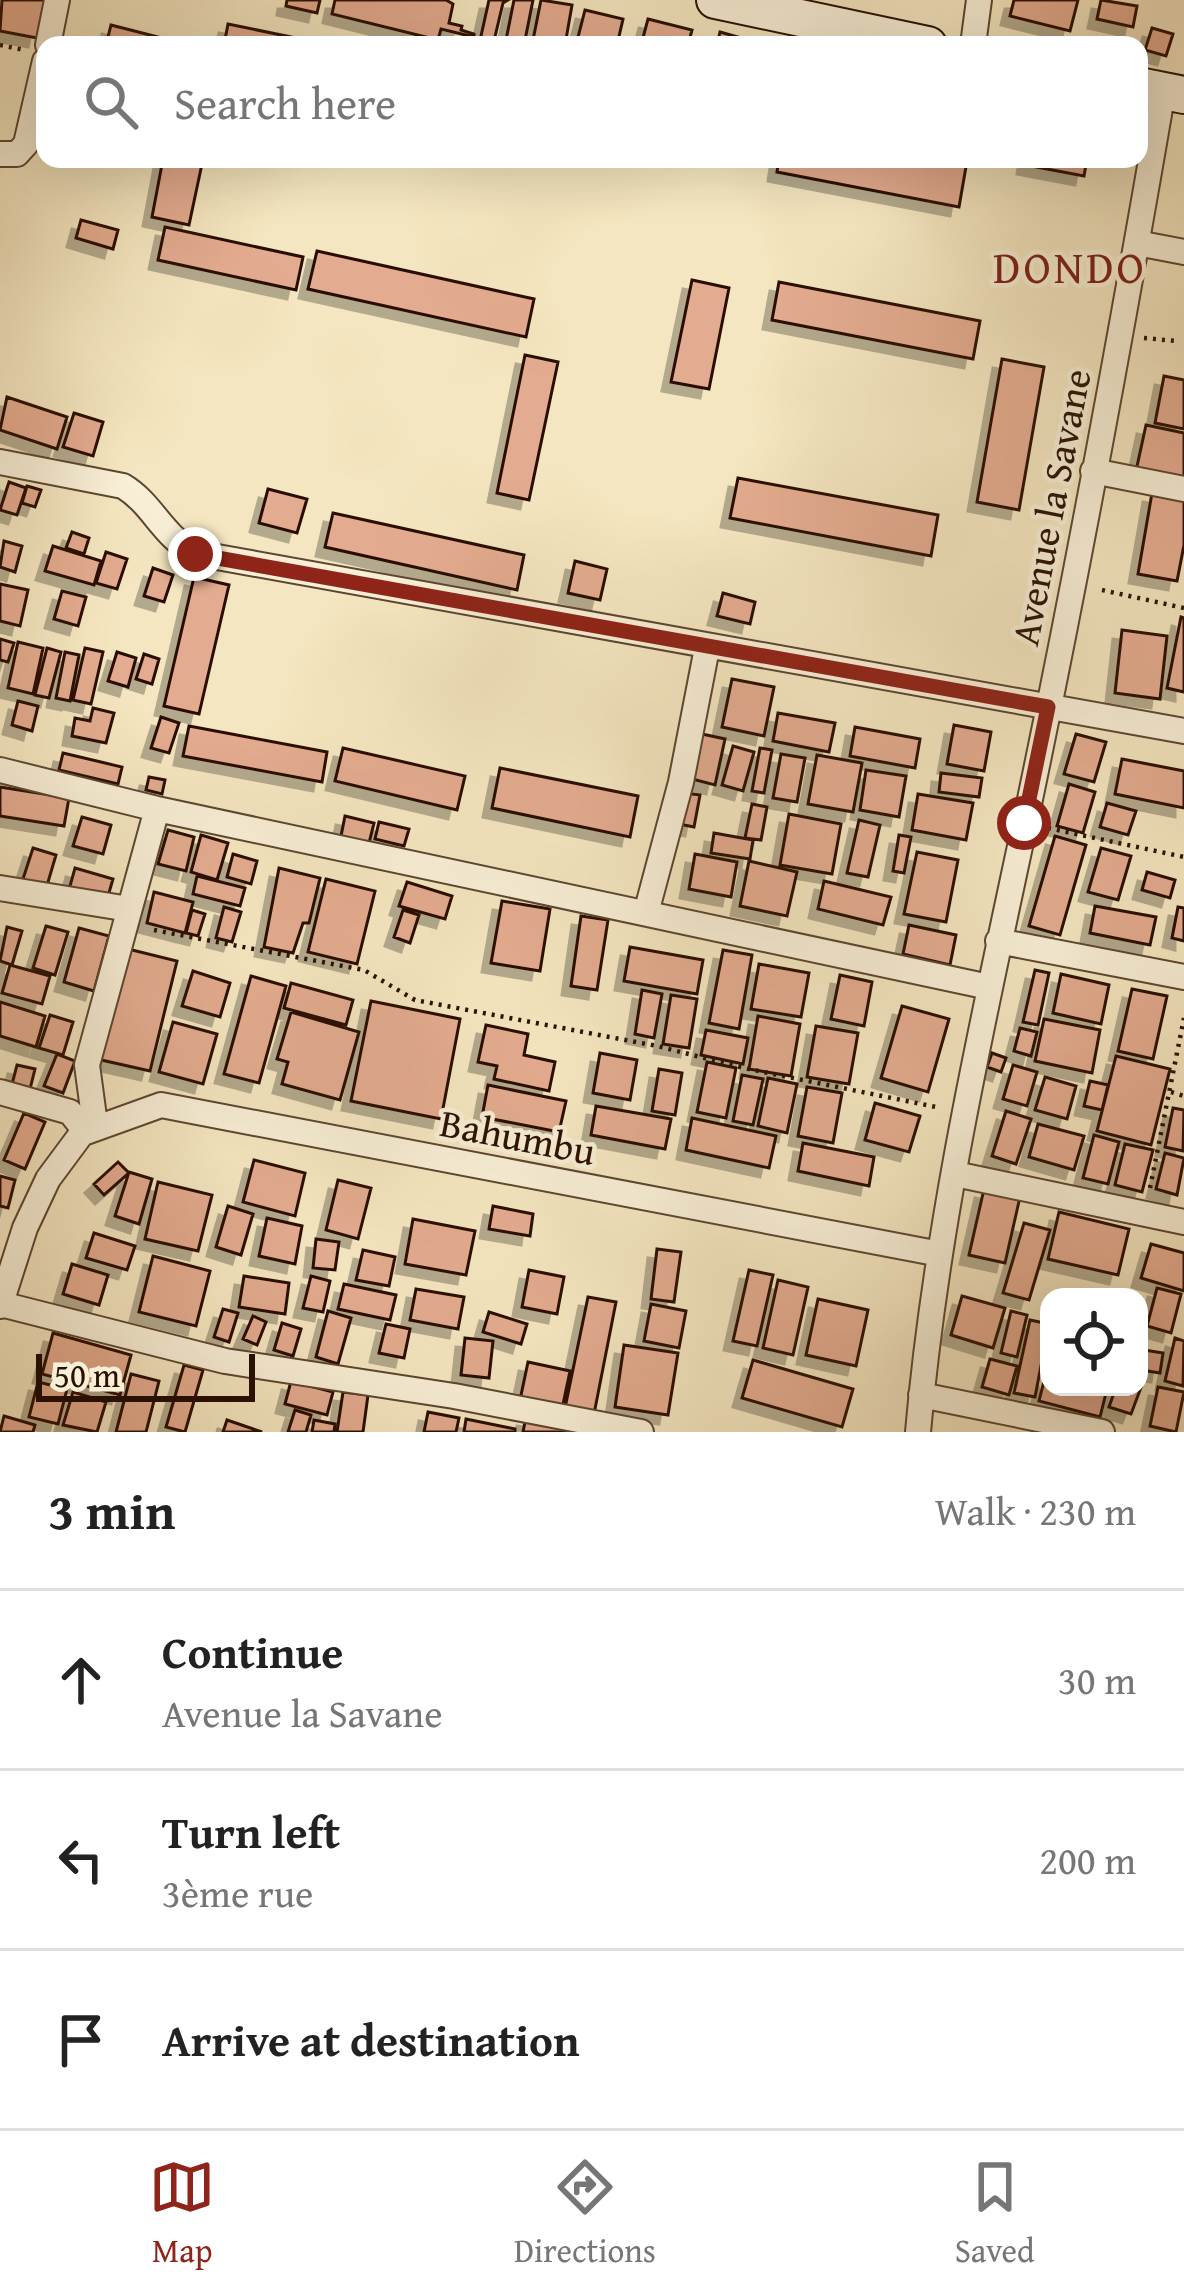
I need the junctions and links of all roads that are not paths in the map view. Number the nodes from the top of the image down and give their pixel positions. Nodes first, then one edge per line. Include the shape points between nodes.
1 (57, 0) edge
2 (715, 0) edge
3 (979, 0) edge
4 (50, 36) edge
5 (885, 36) edge
6 (974, 36) edge
7 (1162, 91) edge
8 (36, 100) edge
9 (0, 154) edge
10 (1137, 243) junction
11 (1184, 252) edge
12 (0, 463) edge
13 (1093, 471) junction
14 (1184, 489) edge
15 (707, 648) junction
16 (1048, 707) junction
17 (1184, 731) edge
18 (0, 770) edge
19 (157, 809) junction
20 (0, 888) edge
21 (646, 913) junction
22 (127, 917) junction
23 (998, 941) junction
24 (1184, 977) edge
25 (989, 987) junction
26 (0, 1092) edge
27 (86, 1132) junction
28 (955, 1174) junction
29 (1184, 1222) edge
30 (940, 1254) junction
31 (0, 1305) edge
32 (921, 1395) junction
33 (641, 1432) edge
34 (918, 1432) edge
35 (1102, 1432) edge

1 - 4 street
2 - 5 street
3 - 6 street
7 - 10 street, Avenue la Savane
8 - 9 street via 26,144 17,154
10 - 11 street
10 - 13 street, Avenue la Savane
12 - 15 street via 123,487 172,541 195,554
13 - 14 street
13 - 16 street, Avenue la Savane
15 - 16 street
15 - 21 street
16 - 17 street
16 - 23 street, Avenue la Savane
18 - 19 street
19 - 21 street
19 - 22 street
20 - 22 street
21 - 25 street
22 - 27 street via 87,1065 94,1117
23 - 24 street
23 - 25 street, Avenue la Savane
25 - 28 street, Avenue la Savane
26 - 27 street via 70,1112
27 - 30 street, Bahumbu via 161,1105
27 - 31 street via 48,1179
28 - 29 street
28 - 30 street, Avenue la Savane
30 - 32 street, Avenue la Savane
31 - 33 street via 225,1360
32 - 34 street, Avenue la Savane
32 - 35 street

